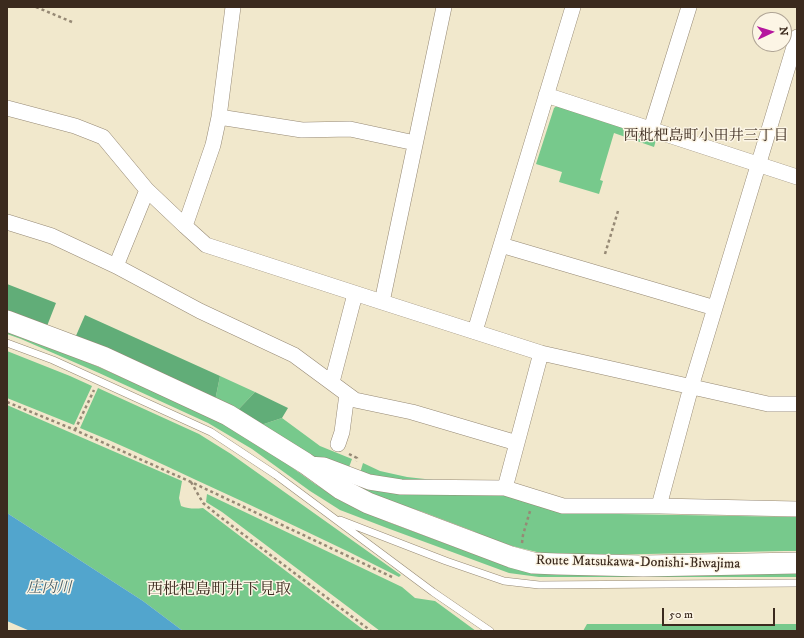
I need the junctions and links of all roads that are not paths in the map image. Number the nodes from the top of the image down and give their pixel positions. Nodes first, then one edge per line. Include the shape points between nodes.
1 (233, 7) edge
2 (444, 7) edge
3 (573, 7) edge
4 (689, 7) edge
5 (797, 37) edge
6 (546, 95) junction
7 (7, 108) edge
8 (219, 117) junction
9 (651, 129) junction
10 (415, 143) junction
11 (758, 164) junction
12 (797, 177) edge
13 (147, 190) junction
14 (7, 222) edge
15 (185, 226) junction
16 (501, 245) junction
17 (116, 266) junction
18 (355, 294) junction
19 (382, 302) junction
20 (715, 308) junction
21 (7, 321) edge
22 (475, 331) junction
23 (7, 344) edge
24 (541, 353) junction
25 (332, 382) junction
26 (691, 387) junction
27 (347, 394) junction
28 (797, 404) edge
29 (517, 443) junction
30 (338, 444) dead end
31 (305, 464) junction
32 (505, 488) junction
33 (659, 506) junction
34 (797, 509) edge
35 (331, 516) junction
36 (797, 563) edge
37 (797, 583) edge
38 (490, 631) edge

1 - 8 street
2 - 10 street
3 - 6 street
4 - 9 street
5 - 11 street
6 - 9 street
6 - 16 street
7 - 13 street via 75,126 103,137
8 - 10 street via 302,130 350,129
8 - 15 street via 213,144
9 - 11 street
10 - 19 street
11 - 12 street
11 - 20 street
13 - 15 street
13 - 17 street
14 - 17 street via 52,236
15 - 18 street via 206,245
16 - 20 street
16 - 22 street
17 - 25 street via 200,311 294,355
18 - 19 street
18 - 25 street
19 - 22 street
20 - 26 street
21 - 31 main road, Route Matsukawa-Donishi-Biwajima via 103,357 228,415
22 - 24 street
23 - 35 lane via 53,360 211,432 276,475
24 - 26 street
24 - 29 street
25 - 27 street
26 - 28 street via 768,404
26 - 33 street
27 - 29 street via 355,400 412,412
27 - 30 street
29 - 32 street
31 - 32 street via 324,465 369,482 401,487
31 - 36 main road, Route Matsukawa-Donishi-Biwajima via 341,490 368,503 533,563 643,566
32 - 33 street via 563,506
33 - 34 street
35 - 37 lane via 504,581 539,585
35 - 38 lane

